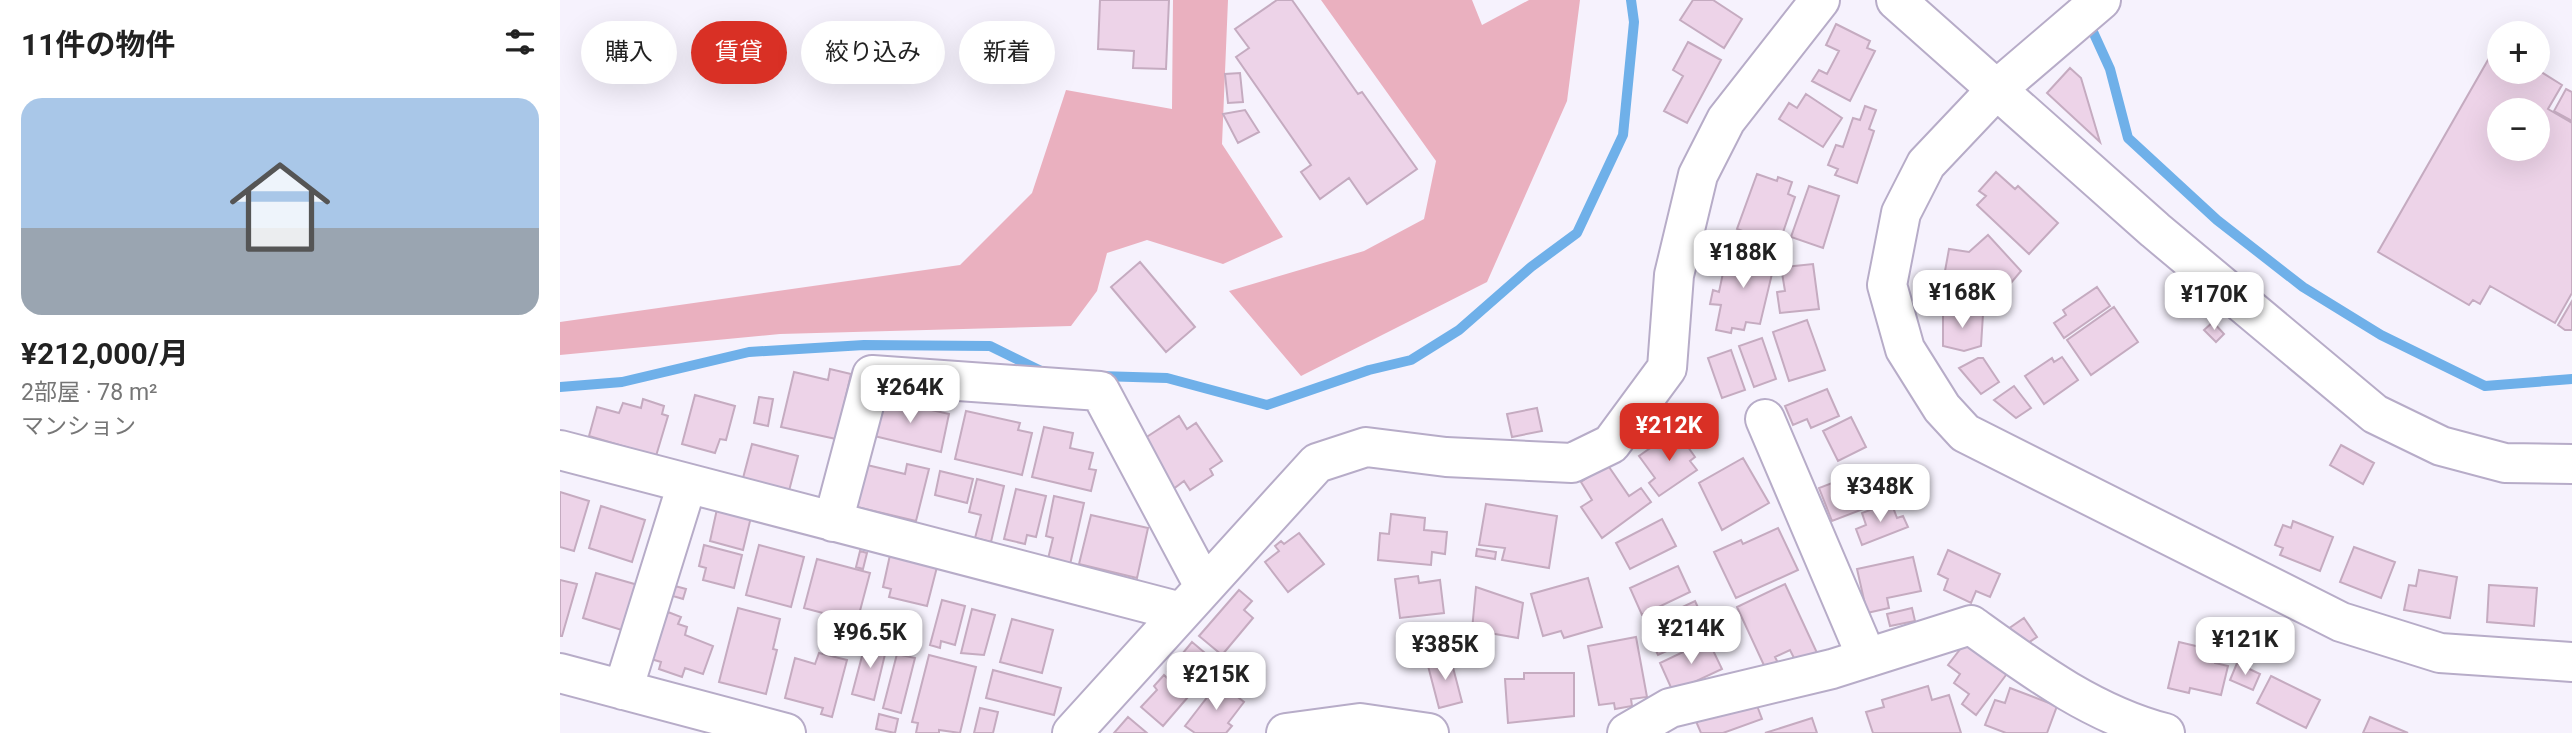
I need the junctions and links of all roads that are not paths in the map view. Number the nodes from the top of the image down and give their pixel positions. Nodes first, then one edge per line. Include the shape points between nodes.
1 (1820, 0) edge
2 (1896, 0) edge
3 (2101, 0) edge
4 (1997, 89) junction
5 (1765, 419) dead end
6 (560, 450) edge
7 (2572, 464) edge
8 (687, 484) junction
9 (833, 522) junction
10 (1193, 599) junction
11 (1867, 658) junction
12 (2572, 662) edge
13 (560, 673) edge
14 (623, 690) junction
15 (786, 733) edge
16 (1072, 733) edge
17 (1286, 733) edge
18 (1429, 733) edge
19 (1627, 733) edge
20 (2165, 733) edge

1 - 10 street via 1726,120 1698,175 1674,275 1667,368 1611,444 1572,463 1446,457 1366,447 1317,463
2 - 4 street
3 - 4 street
4 - 7 street via 2155,230 2375,414 2441,446 2505,463
4 - 12 street via 1926,164 1901,214 1887,285 1905,349 1942,408 1965,433 2341,622 2440,653
5 - 11 street
6 - 8 street
8 - 9 street
8 - 14 street
9 - 10 street
9 - 10 street via 872,374 1100,391
10 - 16 street
11 - 19 street via 1670,708
11 - 20 street via 1971,625 2046,679 2126,723
13 - 14 street
14 - 15 street
17 - 18 street via 1360,723

